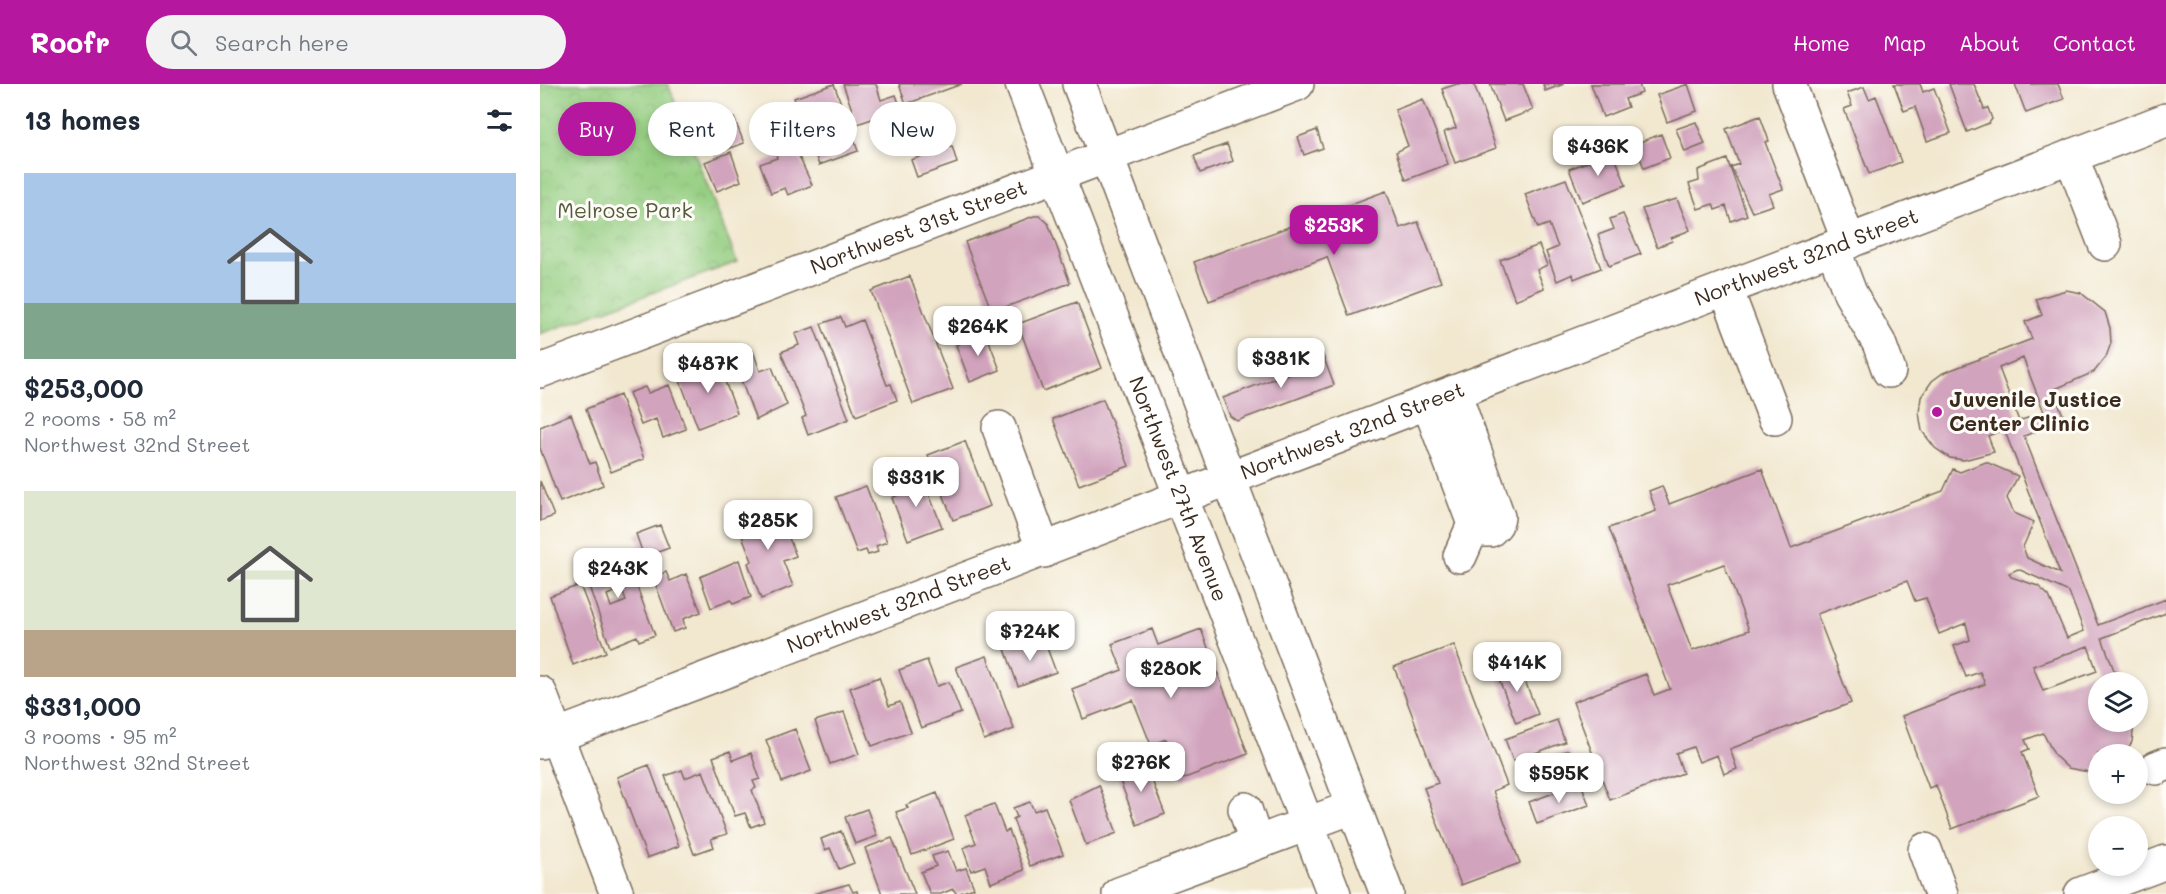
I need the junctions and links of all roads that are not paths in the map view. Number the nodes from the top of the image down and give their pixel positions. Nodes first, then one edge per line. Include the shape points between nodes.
1 (1022, 84) edge
2 (1079, 84) edge
3 (1297, 84) edge
4 (1789, 84) edge
5 (2166, 120) edge
6 (1106, 156) junction
7 (2071, 156) junction
8 (1057, 175) junction
9 (2105, 244) dead end
10 (1841, 245) junction
11 (1726, 288) junction
12 (1889, 370) dead end
13 (540, 371) edge
14 (1441, 397) junction
15 (1775, 418) dead end
16 (999, 428) dead end
17 (1229, 479) junction
18 (1179, 498) junction
19 (1044, 551) junction
20 (1460, 556) dead end
21 (540, 693) edge
22 (548, 739) edge
23 (1353, 807) junction
24 (1245, 809) dead end
25 (1307, 824) junction
26 (1256, 842) junction
27 (1924, 850) dead end
28 (2166, 862) edge
29 (2091, 892) edge
30 (617, 894) edge
31 (1119, 894) edge
32 (1334, 894) edge
33 (1387, 894) edge
34 (1941, 894) edge

1 - 8 main road, Northwest 27th Avenue
2 - 6 main road
3 - 6 main road, Northwest 31st Street
4 - 10 main road
5 - 7 main road, Northwest 32nd Street
6 - 8 main road, Northwest 31st Street
6 - 17 main road
7 - 9 main road
7 - 10 main road, Northwest 32nd Street
8 - 13 main road, Northwest 31st Street
8 - 18 main road, Northwest 27th Avenue
10 - 11 main road, Northwest 32nd Street
10 - 12 main road via 1850,293 1879,343
11 - 14 main road, Northwest 32nd Street
11 - 15 main road
14 - 17 main road, Northwest 32nd Street
14 - 20 main road via 1474,525
16 - 19 main road
17 - 18 main road, Northwest 32nd Street
17 - 23 main road
18 - 19 main road, Northwest 32nd Street
18 - 25 main road, Northwest 27th Avenue
19 - 22 main road, Northwest 32nd Street
21 - 22 main road
22 - 30 main road
23 - 25 main road
23 - 33 main road
24 - 26 main road
25 - 26 main road
25 - 32 main road, Northwest 27th Avenue
26 - 31 main road
27 - 34 main road
28 - 29 main road

